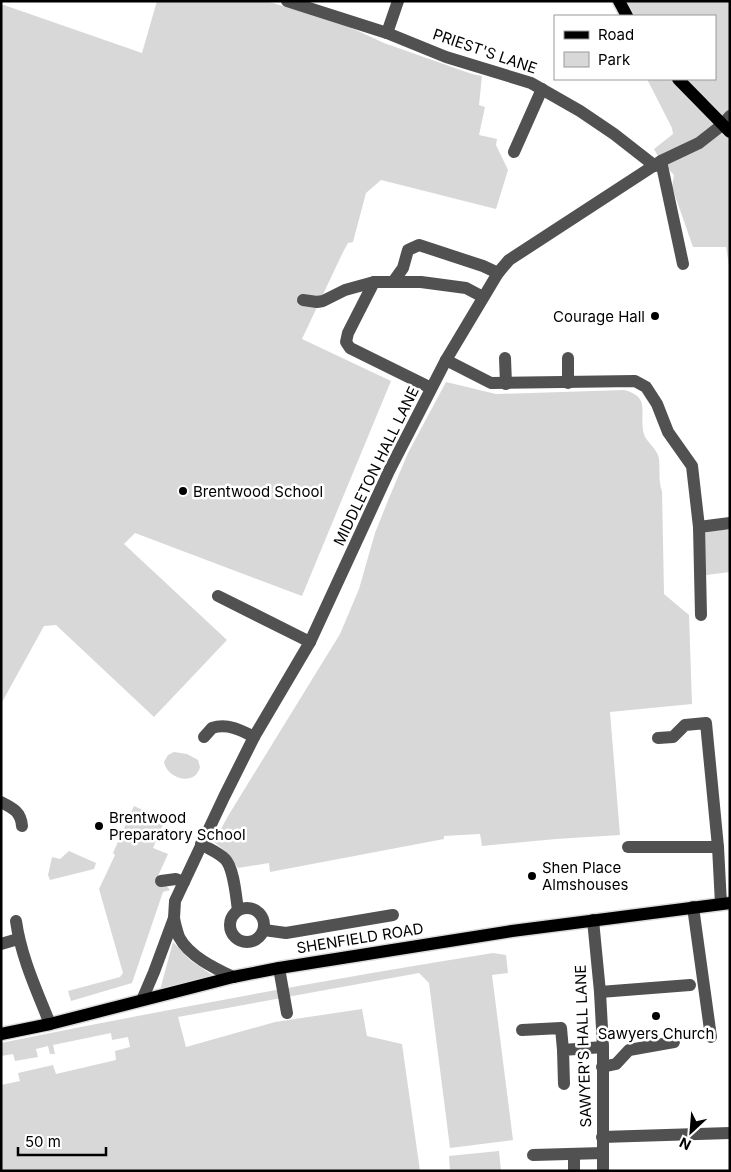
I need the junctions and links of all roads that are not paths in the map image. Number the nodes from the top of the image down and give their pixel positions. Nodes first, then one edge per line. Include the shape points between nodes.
1 (287, 1) edge
2 (398, 1) edge
3 (619, 1) edge
4 (626, 15) edge
5 (387, 33) junction
6 (679, 80) edge
7 (542, 89) junction
8 (727, 124) edge
9 (514, 152) dead end
10 (658, 164) junction
11 (683, 264) dead end
12 (498, 273) junction
13 (374, 282) junction
14 (394, 282) junction
15 (483, 297) junction
16 (303, 300) dead end
17 (505, 358) dead end
18 (568, 358) dead end
19 (446, 360) junction
20 (568, 383) junction
21 (506, 384) junction
22 (432, 388) junction
23 (730, 522) edge
24 (699, 526) junction
25 (218, 596) dead end
26 (701, 615) dead end
27 (310, 642) junction
28 (204, 737) dead end
29 (254, 737) junction
30 (658, 738) dead end
31 (1, 802) edge
32 (22, 826) dead end
33 (201, 844) junction
34 (718, 847) junction
35 (628, 848) dead end
36 (725, 862) edge
37 (161, 881) dead end
38 (184, 882) junction
39 (725, 904) edge
40 (693, 908) junction
41 (238, 910) junction
42 (393, 915) dead end
43 (174, 918) junction
44 (593, 920) junction
45 (16, 922) dead end
46 (264, 930) junction
47 (18, 939) junction
48 (1, 944) edge
49 (279, 968) junction
50 (233, 976) junction
51 (690, 985) dead end
52 (600, 992) junction
53 (142, 1000) junction
54 (286, 1013) dead end
55 (50, 1024) junction
56 (522, 1030) dead end
57 (1, 1034) edge
58 (711, 1037) dead end
59 (674, 1042) dead end
60 (603, 1047) junction
61 (563, 1050) junction
62 (602, 1067) junction
63 (564, 1084) dead end
64 (730, 1133) edge
65 (602, 1137) junction
66 (574, 1154) junction
67 (603, 1154) junction
68 (533, 1155) dead end
69 (574, 1171) edge
70 (603, 1171) edge

1 - 5 street, PRIEST'S LANE
2 - 5 street
3 - 4 main road
5 - 7 street, PRIEST'S LANE via 446,57
6 - 8 main road
7 - 9 street
7 - 10 street, PRIEST'S LANE
8 - 10 street, MIDDLETON HALL LANE
10 - 11 street
10 - 12 street, MIDDLETON HALL LANE via 509,260
12 - 14 street via 419,245 408,250 403,268
12 - 15 street, MIDDLETON HALL LANE
13 - 14 street
13 - 16 street via 322,301
13 - 22 street via 346,342 350,348
14 - 15 street via 466,288
15 - 19 street, MIDDLETON HALL LANE
17 - 21 street
18 - 20 street
19 - 21 street via 491,383
19 - 22 street, MIDDLETON HALL LANE
20 - 21 street
20 - 24 street via 635,381 646,387 668,432 692,466
22 - 27 street, MIDDLETON HALL LANE via 389,471
23 - 24 street
24 - 26 street
25 - 27 street
27 - 29 street, MIDDLETON HALL LANE
28 - 29 street via 212,728 225,726
29 - 33 street, MIDDLETON HALL LANE
30 - 34 street via 673,737 685,725 706,723
31 - 32 street via 17,812
33 - 38 street, MIDDLETON HALL LANE
33 - 41 street via 227,861
34 - 35 street
34 - 36 street
36 - 39 street
37 - 38 street via 176,879
38 - 43 street, MIDDLETON HALL LANE via 175,901
39 - 40 main road, SHENFIELD ROAD
40 - 44 main road, SHENFIELD ROAD
40 - 58 street
41 - 46 street via 249,908 259,914 264,921
41 - 46 street via 232,916 229,929 232,935 251,942
42 - 46 street via 286,933
43 - 50 street via 180,938 194,954
43 - 53 street, MIDDLETON HALL LANE
44 - 49 main road, SHENFIELD ROAD
44 - 52 street, SAWYER'S HALL LANE
45 - 47 street
47 - 48 street
47 - 55 street
49 - 50 main road, SHENFIELD ROAD
49 - 54 street
50 - 53 main road, SHENFIELD ROAD
51 - 52 street
52 - 60 street, SAWYER'S HALL LANE
53 - 55 main road, SHENFIELD ROAD
55 - 57 main road, SHENFIELD ROAD
56 - 61 street via 561,1028
59 - 62 street via 630,1050 616,1064
60 - 61 street
60 - 62 street, SAWYER'S HALL LANE
61 - 63 street
62 - 65 street, SAWYER'S HALL LANE
64 - 65 street
65 - 67 street, SAWYER'S HALL LANE
66 - 67 street
66 - 68 street
66 - 69 street
67 - 70 street, SAWYER'S HALL LANE

